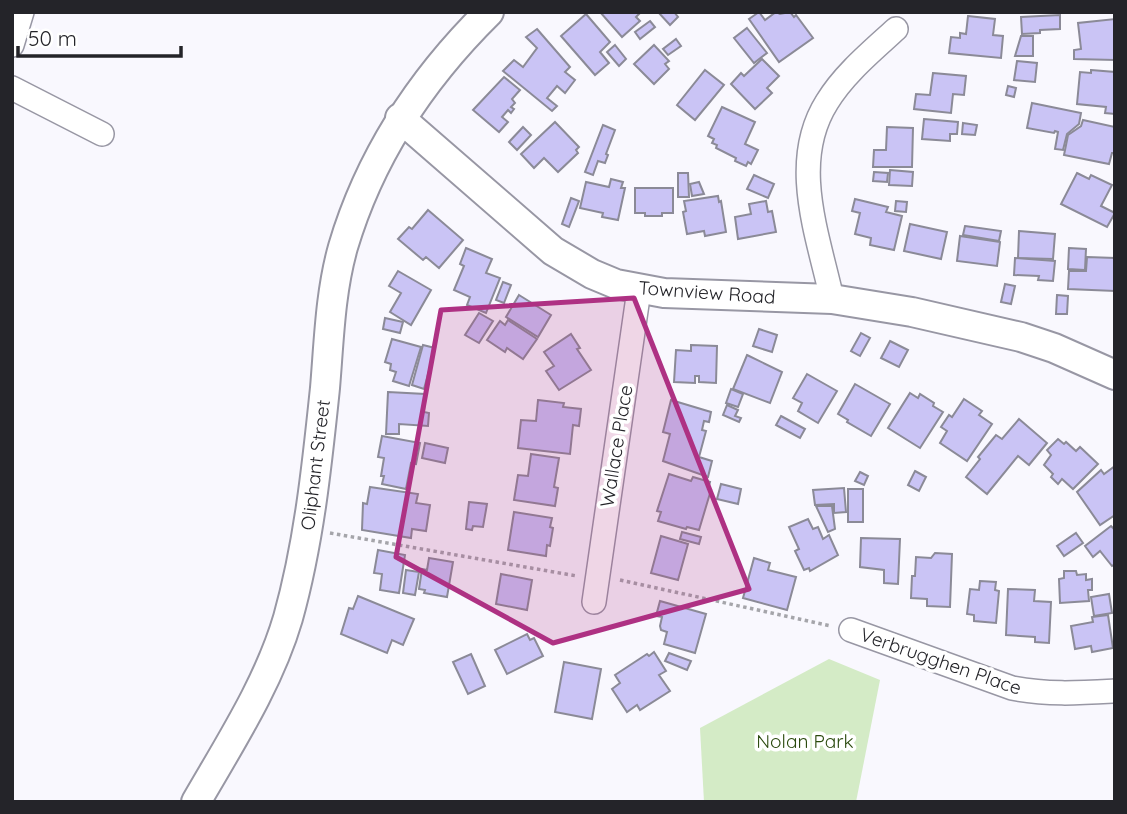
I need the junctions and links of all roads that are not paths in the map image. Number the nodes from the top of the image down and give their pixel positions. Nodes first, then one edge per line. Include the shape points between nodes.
1 (22, 12) edge
2 (489, 12) edge
3 (896, 29) dead end
4 (12, 45) edge
5 (12, 88) edge
6 (400, 118) junction
7 (102, 134) dead end
8 (639, 290) junction
9 (832, 299) junction
10 (1115, 375) edge
11 (594, 602) dead end
12 (851, 630) road end
13 (1115, 691) edge
14 (197, 802) edge

1 - 4 street
2 - 6 street
3 - 9 street via 827,101 809,146 810,200
5 - 7 street
6 - 8 street, Townview Road via 553,251 592,274
6 - 14 street, Oliphant Street via 370,176 342,249 307,528 287,619 249,709
8 - 9 street, Townview Road
8 - 11 street, Wallace Place
9 - 10 street, Townview Road via 1021,337
12 - 13 street, Verbrugghen Place via 1012,688 1065,694

